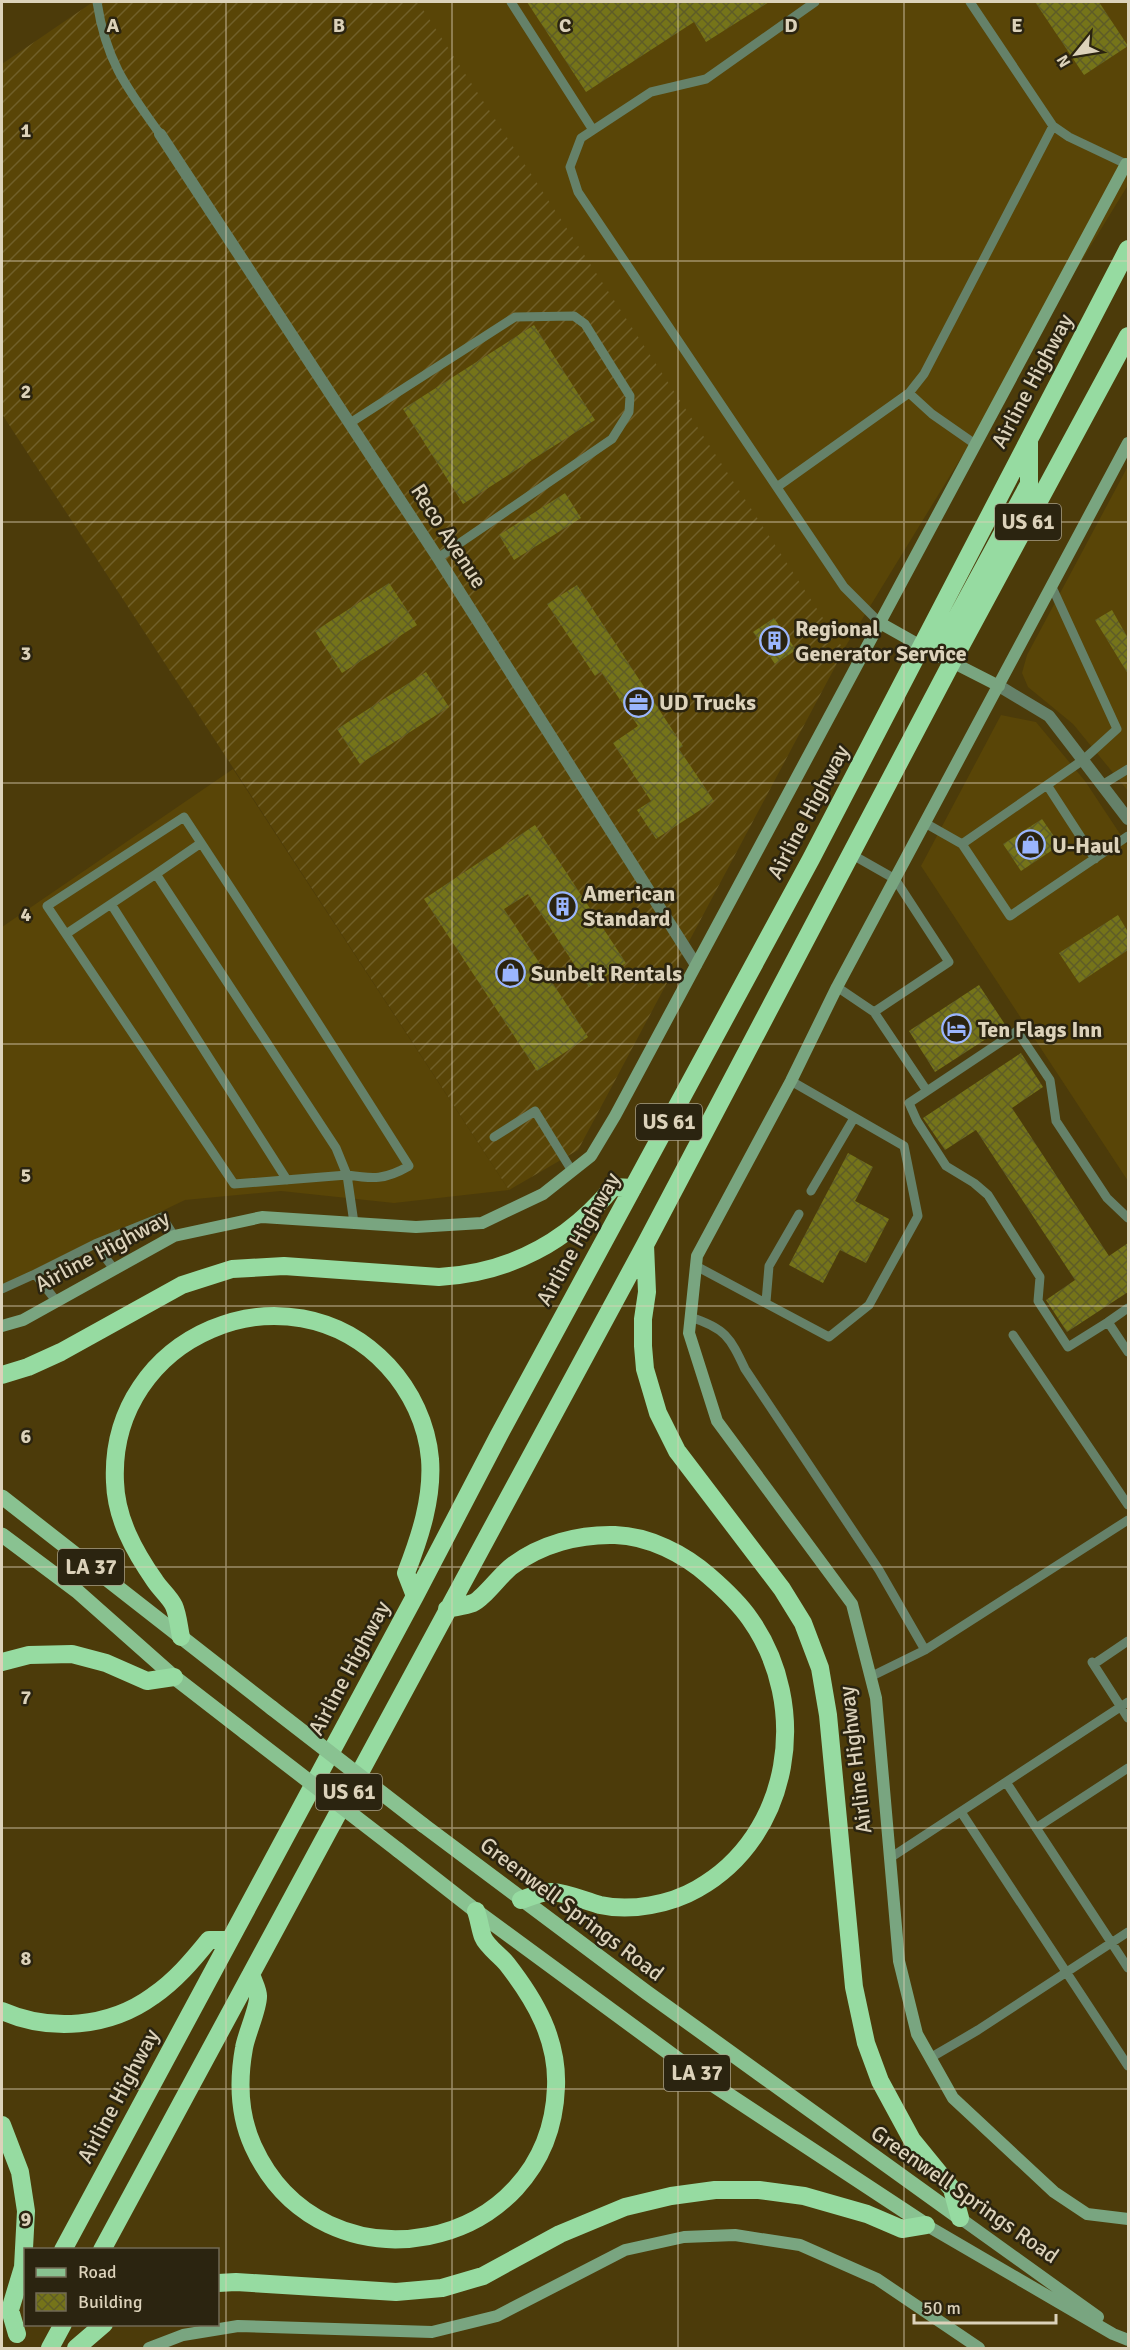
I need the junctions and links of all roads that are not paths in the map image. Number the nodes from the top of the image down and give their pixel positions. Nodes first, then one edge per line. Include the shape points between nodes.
1 (98, 2) edge
2 (511, 2) edge
3 (815, 2) edge
4 (974, 3) edge
5 (1053, 126) junction
6 (593, 130) junction
7 (160, 134) joint
8 (1128, 163) edge
9 (1128, 249) edge
10 (1128, 336) edge
11 (909, 393) junction
12 (350, 423) junction
13 (1128, 442) edge
14 (975, 444) junction
15 (777, 487) junction
16 (438, 558) junction
17 (1052, 587) junction
18 (880, 623) junction
19 (937, 655) junction
20 (999, 686) junction
21 (1083, 760) junction
22 (1128, 769) edge
23 (1047, 785) junction
24 (1102, 785) junction
25 (1128, 819) edge
26 (926, 823) junction
27 (1128, 836) edge
28 (201, 843) junction
29 (962, 844) junction
30 (850, 854) junction
31 (1095, 859) junction
32 (156, 874) junction
33 (895, 879) junction
34 (111, 904) junction
35 (66, 934) junction
36 (696, 965) junction
37 (837, 987) junction
38 (874, 1012) junction
39 (790, 1081) junction
40 (927, 1091) junction
41 (854, 1118) junction
42 (494, 1137) dead end
43 (572, 1171) junction
44 (347, 1175) junction
45 (287, 1180) junction
46 (633, 1188) junction
47 (811, 1191) dead end
48 (799, 1214) dead end
49 (1128, 1218) edge
50 (354, 1223) junction
51 (174, 1236) junction
52 (95, 1244) junction
53 (645, 1245) junction
54 (696, 1266) junction
55 (114, 1269) junction
56 (35, 1274) junction
57 (2, 1289) edge
58 (57, 1302) junction
59 (766, 1302) junction
60 (1128, 1308) edge
61 (690, 1317) junction
62 (1108, 1322) junction
63 (2, 1326) edge
64 (1013, 1335) dead end
65 (1128, 1353) edge
66 (2, 1375) edge
67 (2, 1497) edge
68 (1128, 1505) edge
69 (1128, 1520) edge
70 (2, 1535) edge
71 (415, 1596) junction
72 (447, 1609) junction
73 (181, 1637) junction
74 (1128, 1641) edge
75 (925, 1650) junction
76 (2, 1662) edge
77 (174, 1677) junction
78 (870, 1677) junction
79 (1125, 1704) edge
80 (1128, 1718) edge
81 (1128, 1768) edge
82 (1006, 1782) junction
83 (961, 1812) junction
84 (1036, 1828) junction
85 (890, 1858) junction
86 (522, 1900) junction
87 (476, 1911) junction
88 (1128, 1932) edge
89 (229, 1940) junction
90 (1112, 1943) junction
91 (1128, 1968) edge
92 (1067, 1972) junction
93 (251, 1974) junction
94 (2, 2011) edge
95 (930, 2058) junction
96 (1128, 2066) edge
97 (2, 2125) edge
98 (960, 2218) junction
99 (1128, 2219) edge
100 (926, 2225) junction
101 (64, 2248) edge
102 (103, 2248) edge
103 (219, 2283) edge
104 (62, 2326) edge
105 (103, 2326) edge
106 (17, 2334) edge
107 (1128, 2341) edge
108 (50, 2349) edge
109 (76, 2349) edge
110 (149, 2349) edge
111 (979, 2349) edge
112 (1120, 2349) edge

1 - 7 lane via 109,54 123,84
2 - 6 lane
3 - 6 lane via 706,79 651,92
4 - 5 lane
5 - 8 lane
5 - 11 lane via 924,374
6 - 15 lane via 581,138 570,167 578,192
7 - 12 street, Reco Avenue
8 - 14 street, Airline Highway
9 - 19 highway, Airline Highway / US 61 via 1029,438
10 - 19 highway, Airline Highway / US 61
11 - 14 lane
11 - 15 lane
12 - 16 street, Reco Avenue
12 - 16 lane via 515,317 574,316 585,324 630,396 629,412 612,439
13 - 17 street, Airline Highway
14 - 18 street, Airline Highway
15 - 18 lane via 844,586
16 - 36 street, Reco Avenue
17 - 20 street, Airline Highway
17 - 21 lane via 1117,729
18 - 19 street
18 - 36 street, Airline Highway
19 - 20 street
19 - 30 highway, Airline Highway / US 61
19 - 46 highway, Airline Highway / US 61
20 - 21 street via 1049,716
20 - 26 street, Airline Highway
21 - 23 lane
21 - 24 street
22 - 24 lane
23 - 29 lane
23 - 31 lane
24 - 25 street
26 - 29 lane
26 - 33 street, Airline Highway
27 - 31 lane
28 - 32 lane
28 - 35 lane via 184,817 47,906
28 - 44 lane via 409,1166 376,1179
29 - 31 lane via 1010,916
30 - 33 lane
30 - 53 highway, Airline Highway / US 61
32 - 34 lane
32 - 44 lane via 336,1148
33 - 37 street, Airline Highway
33 - 38 lane via 949,962
34 - 35 lane
34 - 45 lane
35 - 45 lane via 234,1184
36 - 43 street, Airline Highway via 591,1156
37 - 38 lane
37 - 39 street, Airline Highway
38 - 40 lane
39 - 41 lane
39 - 54 street, Airline Highway via 697,1256
40 - 49 lane via 1017,1031 1050,1080 1056,1121 1107,1198
40 - 62 lane via 909,1103 917,1121 946,1166 988,1195 1040,1277 1038,1301 1068,1347
41 - 47 lane
41 - 59 lane via 904,1146 918,1216 868,1305 829,1337
42 - 43 lane via 534,1111
43 - 50 street, Airline Highway via 543,1194 482,1223 416,1227
44 - 45 lane
44 - 50 lane
46 - 66 highway via 613,1187 579,1224 533,1254 502,1266 439,1277 284,1266 232,1269 182,1285 61,1352
46 - 71 highway, Airline Highway / US 61
48 - 59 lane via 769,1266
50 - 51 street, Airline Highway via 262,1217
51 - 52 lane via 162,1217
51 - 55 street, Airline Highway
52 - 55 lane
52 - 56 lane
53 - 72 highway, Airline Highway / US 61
53 - 98 highway via 643,1346 650,1391 677,1451 782,1589 813,1644 825,1689 861,2025 872,2063 889,2099 912,2140 952,2189
54 - 59 lane
54 - 61 street, Airline Highway
55 - 58 street, Airline Highway
56 - 57 lane
56 - 58 lane
58 - 63 street, Airline Highway
60 - 62 lane
61 - 75 lane via 712,1324 732,1340 745,1368 879,1570
61 - 78 street, Airline Highway via 689,1333 717,1421 852,1604
62 - 65 lane
64 - 68 lane
67 - 73 main road, Greenwell Springs Road / LA 37
69 - 75 lane
70 - 77 main road, Greenwell Springs Road / LA 37 via 77,1591
71 - 73 highway via 406,1573 427,1503 430,1459 425,1432 408,1392 383,1360 347,1334 298,1318 251,1317 210,1329 172,1351 133,1398 117,1441 116,1500 122,1521 137,1554 174,1606
71 - 89 highway, Airline Highway / US 61
72 - 86 highway via 475,1602 513,1566 546,1547 591,1536 635,1538 664,1548 700,1568 736,1601 759,1635 779,1682 784,1712 782,1771 776,1795 757,1834 733,1863 696,1889 652,1904 604,1906 551,1892
72 - 93 highway, Airline Highway / US 61
73 - 86 main road, Greenwell Springs Road / LA 37, bridge
74 - 79 lane via 1093,1663
75 - 78 lane
76 - 77 highway via 29,1655 72,1654 106,1663 147,1681
77 - 87 main road, Greenwell Springs Road / LA 37, bridge
78 - 85 street, Airline Highway via 876,1698
79 - 80 lane
79 - 82 lane
81 - 84 lane
82 - 83 lane
82 - 84 lane
83 - 85 lane
83 - 92 lane
84 - 90 lane
85 - 95 street, Airline Highway via 899,1961 917,2034
86 - 98 main road, Greenwell Springs Road / LA 37
87 - 93 highway via 483,1939 527,1991 545,2025 556,2066 554,2107 541,2151 509,2194 483,2216 428,2237 380,2239 331,2225 294,2200 264,2165 247,2129 240,2090 244,2047 258,1997
87 - 100 main road, Greenwell Springs Road / LA 37 via 706,2080
88 - 90 lane
89 - 94 highway via 209,1940 177,1977 152,1997 114,2016 92,2022 54,2024
89 - 101 highway, Airline Highway / US 61
90 - 91 lane
90 - 92 lane
92 - 95 lane
92 - 96 lane
93 - 102 highway, Airline Highway / US 61
95 - 99 street, Airline Highway via 953,2098 1054,2192 1087,2214
97 - 106 highway via 20,2172 26,2211 22,2267 10,2310
98 - 107 street, Greenwell Springs Road / LA 37
100 - 103 highway via 902,2229 867,2214 804,2196 715,2190 625,2207 560,2234 483,2276 442,2288 396,2292
100 - 107 street, Greenwell Springs Road / LA 37
104 - 108 highway
105 - 109 highway
107 - 112 street
110 - 111 street via 183,2335 238,2326 432,2332 497,2316 625,2250 684,2237 735,2235 800,2245 878,2279

